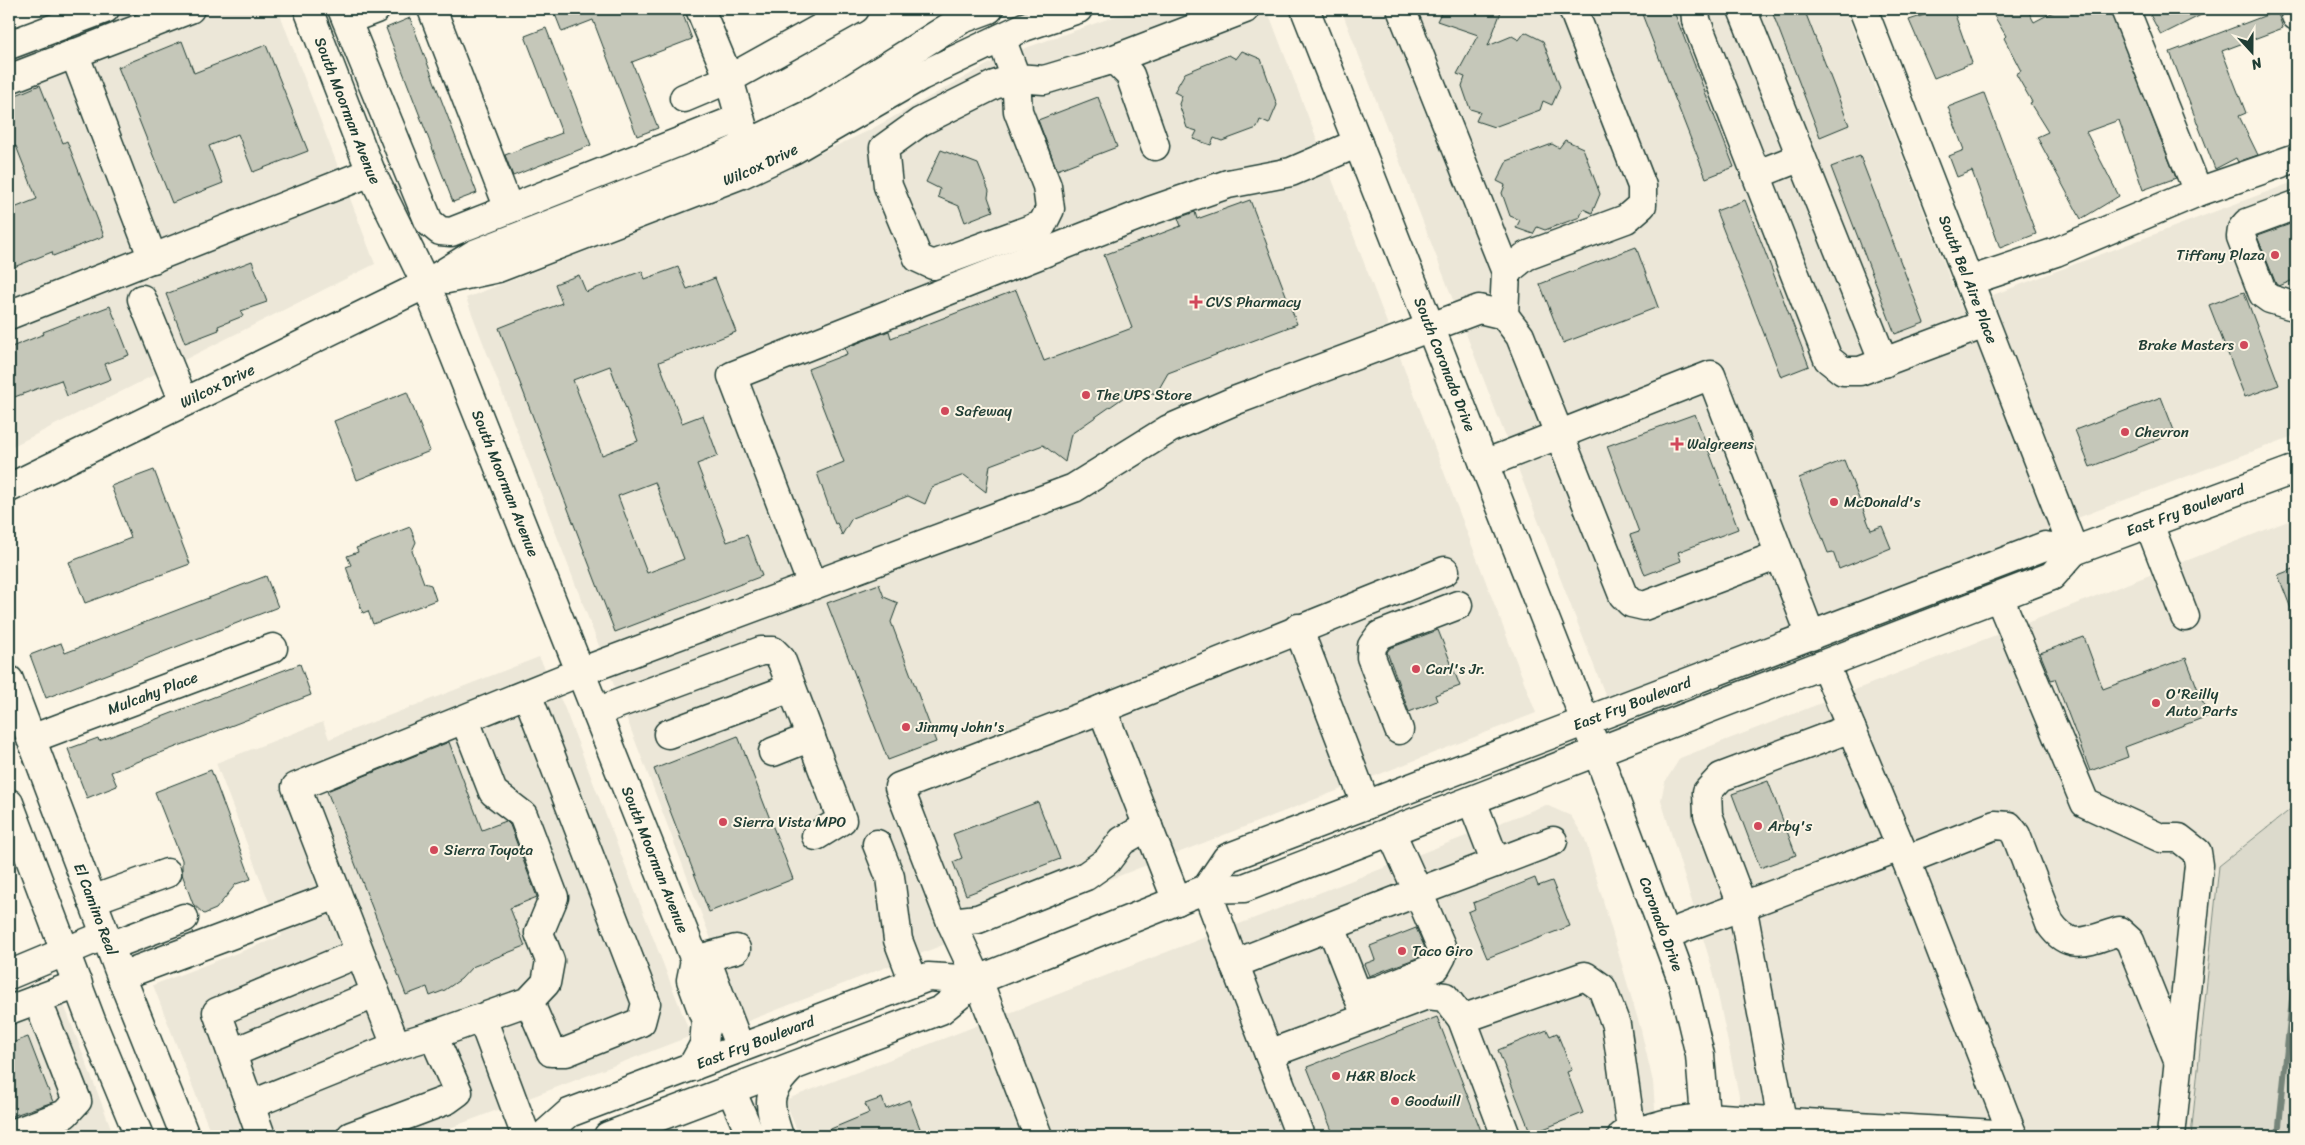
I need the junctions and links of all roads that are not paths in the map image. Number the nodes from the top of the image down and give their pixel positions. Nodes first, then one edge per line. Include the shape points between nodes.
1 (105, 9) edge
2 (190, 9) edge
3 (308, 9) edge
4 (376, 9) edge
5 (432, 9) edge
6 (700, 9) edge
7 (855, 9) edge
8 (989, 9) edge
9 (1078, 9) edge
10 (1245, 9) edge
11 (1305, 9) edge
12 (1400, 9) edge
13 (1574, 9) edge
14 (1695, 9) edge
15 (1742, 9) edge
16 (1863, 9) edge
17 (2126, 9) edge
18 (2294, 9) edge
19 (345, 14) edge
20 (2296, 16) edge
21 (1001, 38) junction
22 (9, 45) edge
23 (74, 53) junction
24 (1114, 59) junction
25 (1016, 78) junction
26 (9, 79) edge
27 (730, 79) junction
28 (684, 98) dead end
29 (740, 118) junction
30 (1358, 143) junction
31 (1156, 146) dead end
32 (752, 156) junction
33 (1801, 157) junction
34 (2296, 158) edge
35 (372, 172) junction
36 (1758, 174) junction
37 (2198, 192) junction
38 (2296, 204) edge
39 (509, 209) junction
40 (153, 259) junction
41 (1506, 272) junction
42 (1969, 281) junction
43 (426, 284) junction
44 (142, 300) dead end
45 (2290, 305) dead end
46 (1504, 314) junction
47 (9, 315) edge
48 (1986, 324) junction
49 (1431, 329) junction
50 (1884, 363) junction
51 (184, 402) junction
52 (1558, 435) junction
53 (1484, 464) junction
54 (2296, 469) edge
55 (9, 488) edge
56 (2149, 524) junction
57 (2074, 551) junction
58 (1779, 554) junction
59 (1445, 571) dead end
60 (812, 585) junction
61 (1998, 597) junction
62 (1458, 605) dead end
63 (2185, 617) dead end
64 (1298, 628) junction
65 (1811, 636) junction
66 (274, 648) dead end
67 (1825, 665) junction
68 (580, 672) junction
69 (9, 680) edge
70 (792, 688) junction
71 (528, 694) junction
72 (1102, 709) junction
73 (596, 712) junction
74 (465, 720) junction
75 (1585, 722) junction
76 (1852, 728) junction
77 (1399, 730) dead end
78 (668, 734) dead end
79 (811, 737) junction
80 (31, 739) junction
81 (1597, 751) junction
82 (773, 752) dead end
83 (1472, 801) junction
84 (9, 803) edge
85 (1366, 805) junction
86 (1148, 826) junction
87 (1390, 832) junction
88 (816, 836) dead end
89 (1553, 841) dead end
90 (877, 844) dead end
91 (1903, 854) junction
92 (19, 861) edge
93 (1496, 863) junction
94 (167, 873) dead end
95 (1206, 889) junction
96 (1418, 892) junction
97 (338, 895) junction
98 (92, 900) junction
99 (1177, 901) junction
100 (1742, 905) junction
101 (184, 918) dead end
102 (951, 922) junction
103 (1331, 927) junction
104 (1665, 935) junction
105 (107, 941) junction
106 (736, 949) dead end
107 (65, 952) junction
108 (360, 953) junction
109 (695, 960) junction
110 (1234, 964) junction
111 (9, 975) edge
112 (121, 976) junction
113 (978, 980) junction
114 (914, 982) junction
115 (78, 984) junction
116 (375, 994) junction
117 (37, 999) junction
118 (529, 1001) junction
119 (1362, 1006) junction
120 (9, 1010) edge
121 (482, 1018) junction
122 (1462, 1019) junction
123 (433, 1035) junction
124 (396, 1046) junction
125 (740, 1048) junction
126 (232, 1054) junction
127 (1269, 1054) junction
128 (2178, 1062) junction
129 (692, 1067) junction
130 (792, 1067) junction
131 (731, 1090) junction
132 (250, 1105) junction
133 (1704, 1127) edge
134 (1792, 1127) edge
135 (1851, 1131) edge
136 (1897, 1132) edge
137 (9, 1133) edge
138 (1958, 1134) edge
139 (1629, 1135) edge
140 (2013, 1135) edge
141 (139, 1136) edge
142 (185, 1136) edge
143 (261, 1136) edge
144 (350, 1136) edge
145 (526, 1136) edge
146 (543, 1136) edge
147 (608, 1136) edge
148 (751, 1136) edge
149 (779, 1136) edge
150 (1038, 1136) edge
151 (1300, 1136) edge
152 (1506, 1136) edge
153 (2171, 1136) edge

1 - 22 street
2 - 23 street
3 - 35 street, South Moorman Avenue
4 - 19 street
5 - 39 street
6 - 27 street
7 - 27 street
8 - 32 street, Wilcox Drive via 962,19 816,111
9 - 21 street, Wilcox Drive
10 - 24 street
11 - 30 street, South Coronado Drive
12 - 41 street
13 - 41 street via 1642,186 1642,205 1626,219 1526,256
14 - 36 street via 1696,20
15 - 33 street
16 - 42 street, South Bel Aire Place
17 - 37 street
18 - 20 street
19 - 39 street via 429,222 440,231 451,232
21 - 25 street
21 - 32 street, Wilcox Drive via 921,76 793,150
23 - 26 street
23 - 40 street
24 - 25 street via 1044,80
24 - 31 street via 1130,75
25 - 25 street via 994,85 920,122 884,148 888,186 918,258 933,265 1042,225 1050,209 1047,186 1018,111
27 - 28 street
27 - 29 street
29 - 32 street
29 - 39 street
30 - 49 street, South Coronado Drive
30 - 60 street via 1291,172 1228,184 1150,211 732,376
32 - 43 street, Wilcox Drive via 498,268
33 - 36 street
33 - 50 street
34 - 37 street
35 - 40 street
35 - 43 street, South Moorman Avenue
36 - 50 street via 1828,359 1843,371 1860,371
37 - 42 street via 2056,252
38 - 45 street via 2247,223 2241,238 2263,294
40 - 47 street
41 - 46 street
42 - 48 street, South Bel Aire Place
43 - 51 street, Wilcox Drive
43 - 68 street, South Moorman Avenue
44 - 51 street
46 - 49 street via 1479,309
46 - 52 street via 1520,336
48 - 50 street
48 - 57 street, South Bel Aire Place
49 - 53 street, South Coronado Drive
49 - 60 street via 1234,401 1170,429 1074,488
51 - 55 street, Wilcox Drive
52 - 53 street
52 - 58 street via 1623,595 1631,603 1644,606
52 - 58 street via 1711,375
53 - 75 street, South Coronado Drive
54 - 56 street, East Fry Boulevard
56 - 57 street, East Fry Boulevard
56 - 63 street
57 - 61 street, East Fry Boulevard via 2052,576
57 - 65 street, East Fry Boulevard via 2044,546
58 - 65 street
59 - 64 street
60 - 68 street
61 - 67 street, East Fry Boulevard
61 - 128 street via 2085,803 2161,838 2179,838 2197,852 2199,865
62 - 77 street via 1380,635 1372,646 1371,657
64 - 72 street
64 - 85 street
65 - 75 street, East Fry Boulevard
66 - 80 street, Mulcahy Place
67 - 76 street
67 - 81 street, East Fry Boulevard
68 - 71 street
68 - 73 street, South Moorman Avenue
69 - 80 street, El Camino Real
70 - 73 street via 781,659 773,651 761,652
70 - 78 street
70 - 79 street
71 - 74 street
71 - 118 street via 646,1004 641,1022 566,1052 551,1052
72 - 86 street
72 - 102 street via 899,787
73 - 109 street, South Moorman Avenue
74 - 97 street via 296,787
74 - 118 street via 493,792 523,815 554,897 539,933 550,961 546,983
75 - 81 street, Coronado Drive
75 - 85 street, East Fry Boulevard
76 - 91 street
76 - 100 street via 1721,777 1707,792 1708,815
79 - 82 street
79 - 88 street via 842,820
80 - 98 street, El Camino Real
81 - 83 street, East Fry Boulevard
81 - 104 street, Coronado Drive
83 - 87 street, East Fry Boulevard
83 - 93 street
84 - 92 street
85 - 95 street, East Fry Boulevard via 1227,858
86 - 99 street
86 - 102 street via 1122,841 1107,861 1086,876 978,919
87 - 95 street, East Fry Boulevard via 1244,888
87 - 96 street
89 - 93 street
90 - 114 street via 890,877 898,940
91 - 100 street
91 - 128 street via 1996,825 2009,826 2016,835 2050,924 2058,936 2072,943 2119,930 2130,941
91 - 140 street
92 - 107 street
93 - 96 street
94 - 98 street
95 - 99 street, East Fry Boulevard
95 - 110 street
96 - 103 street
96 - 119 street via 1441,946 1442,956 1436,967 1379,990
97 - 108 street
97 - 112 street
98 - 105 street, El Camino Real
99 - 113 street, East Fry Boulevard
100 - 104 street
100 - 134 street
101 - 105 street
102 - 113 street
103 - 110 street
103 - 119 street
104 - 133 street, Coronado Drive via 1682,980 1700,1055
105 - 107 street
105 - 112 street, El Camino Real
106 - 109 street
107 - 111 street
107 - 115 street
108 - 116 street
108 - 126 street via 217,1012
109 - 125 street, South Moorman Avenue via 711,972
109 - 129 street, South Moorman Avenue via 691,980 706,1020 704,1045
110 - 127 street
112 - 142 street, El Camino Real
113 - 114 street, East Fry Boulevard via 928,977
113 - 130 street, East Fry Boulevard via 941,1010
113 - 150 street
114 - 125 street, East Fry Boulevard
115 - 117 street
115 - 141 street
116 - 124 street
116 - 126 street
117 - 120 street
117 - 137 street via 76,1101 65,1114
118 - 121 street
119 - 122 street via 1427,995 1445,997
119 - 127 street
121 - 123 street
121 - 145 street
122 - 139 street via 1584,976 1602,988 1616,1025
122 - 152 street
123 - 124 street
123 - 144 street via 458,1092 448,1100
124 - 132 street
125 - 129 street, East Fry Boulevard
126 - 132 street
127 - 151 street
128 - 153 street
129 - 146 street, East Fry Boulevard via 569,1113
130 - 131 street, East Fry Boulevard
130 - 149 street via 779,1079 769,1098
131 - 147 street, East Fry Boulevard
131 - 148 street
132 - 143 street
133 - 134 street
133 - 139 street
134 - 135 street
135 - 136 street
136 - 138 street
138 - 140 street

